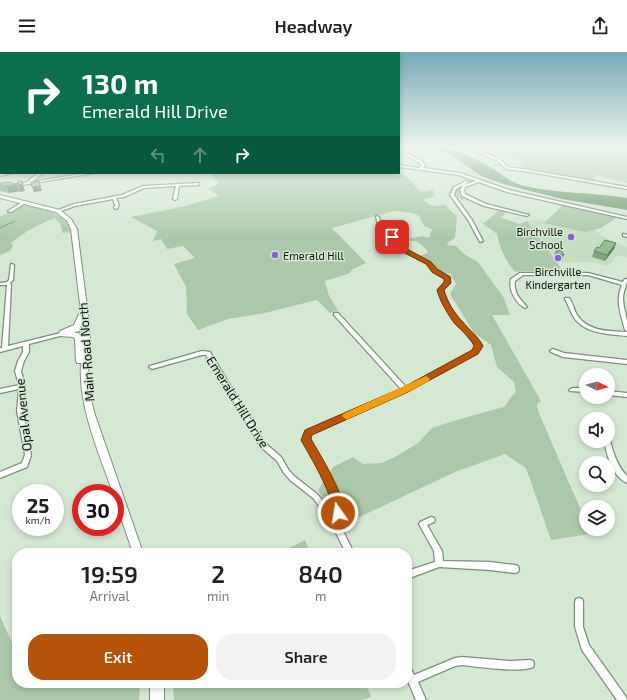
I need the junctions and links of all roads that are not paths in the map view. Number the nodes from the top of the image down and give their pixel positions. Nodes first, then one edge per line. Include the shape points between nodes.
1 (35, 177) edge
2 (65, 177) edge
3 (468, 177) edge
4 (569, 177) edge
5 (473, 179) junction
6 (478, 181) junction
7 (29, 183) junction
8 (198, 184) dead end
9 (14, 185) edge
10 (178, 185) junction
11 (627, 188) edge
12 (0, 196) edge
13 (114, 198) junction
14 (175, 199) dead end
15 (25, 202) junction
16 (116, 208) dead end
17 (10, 211) dead end
18 (58, 211) junction
19 (527, 215) dead end
20 (376, 217) dead end
21 (627, 218) edge
22 (481, 241) dead end
23 (12, 265) dead end
24 (626, 282) edge
25 (8, 283) junction
26 (0, 284) edge
27 (567, 299) dead end
28 (525, 307) dead end
29 (83, 312) junction
30 (336, 314) dead end
31 (85, 328) junction
32 (627, 330) edge
33 (63, 334) junction
34 (627, 334) edge
35 (26, 343) junction
36 (2, 349) edge
37 (552, 351) dead end
38 (627, 362) edge
39 (152, 367) dead end
40 (84, 370) junction
41 (22, 386) junction
42 (405, 390) junction
43 (572, 390) dead end
44 (579, 390) edge
45 (0, 391) edge
46 (615, 394) edge
47 (627, 395) edge
48 (609, 448) edge
49 (0, 475) edge
50 (627, 480) edge
51 (431, 520) dead end
52 (337, 530) junction
53 (136, 548) edge
54 (347, 548) edge
55 (439, 564) junction
56 (515, 569) dead end
57 (412, 573) edge
58 (578, 602) dead end
59 (530, 664) dead end
60 (412, 680) joint
61 (157, 688) edge
62 (157, 700) edge
63 (421, 700) edge
64 (623, 700) edge

1 - 7 street
2 - 7 street
3 - 5 street
4 - 11 street
5 - 6 street
5 - 22 street via 455,188 452,195
6 - 19 street via 464,186 463,195 485,205
6 - 21 street via 516,193
7 - 9 street
8 - 10 street
10 - 13 street via 146,186
10 - 14 street
12 - 15 highway
13 - 16 street
13 - 18 street via 74,205
15 - 17 street
15 - 18 highway
18 - 29 highway, Main Road North via 69,220 74,229
20 - 42 street via 379,225 407,252 429,263 435,271 448,278 440,290 442,297 479,346 475,352
23 - 25 street via 11,280
24 - 28 street via 588,274 522,274 512,283 520,302
24 - 32 street via 620,303
25 - 26 street
25 - 36 street via 10,285
27 - 34 street via 575,317 584,325 595,330
29 - 31 highway, Main Road North
29 - 33 highway via 77,326
30 - 42 street
31 - 33 street
31 - 40 highway, Main Road North
33 - 35 street
33 - 40 highway via 79,338 80,365
35 - 36 street
35 - 41 street, Opal Avenue via 26,352 18,372
37 - 38 street
39 - 52 street, Emerald Hill Drive via 208,353 262,444 279,459 292,478 315,496 332,517
40 - 53 highway, Main Road North via 90,412
41 - 45 street
41 - 49 street, Opal Avenue via 20,410 28,455 25,465
42 - 52 street via 316,429 306,436 335,497 338,513
43 - 44 street
46 - 47 street
48 - 50 street via 613,464
51 - 55 street via 423,524 438,551
52 - 54 street, Emerald Hill Drive
55 - 56 street
55 - 57 street
58 - 64 street via 579,628 585,646
59 - 60 street via 462,661
60 - 63 street
61 - 62 highway

